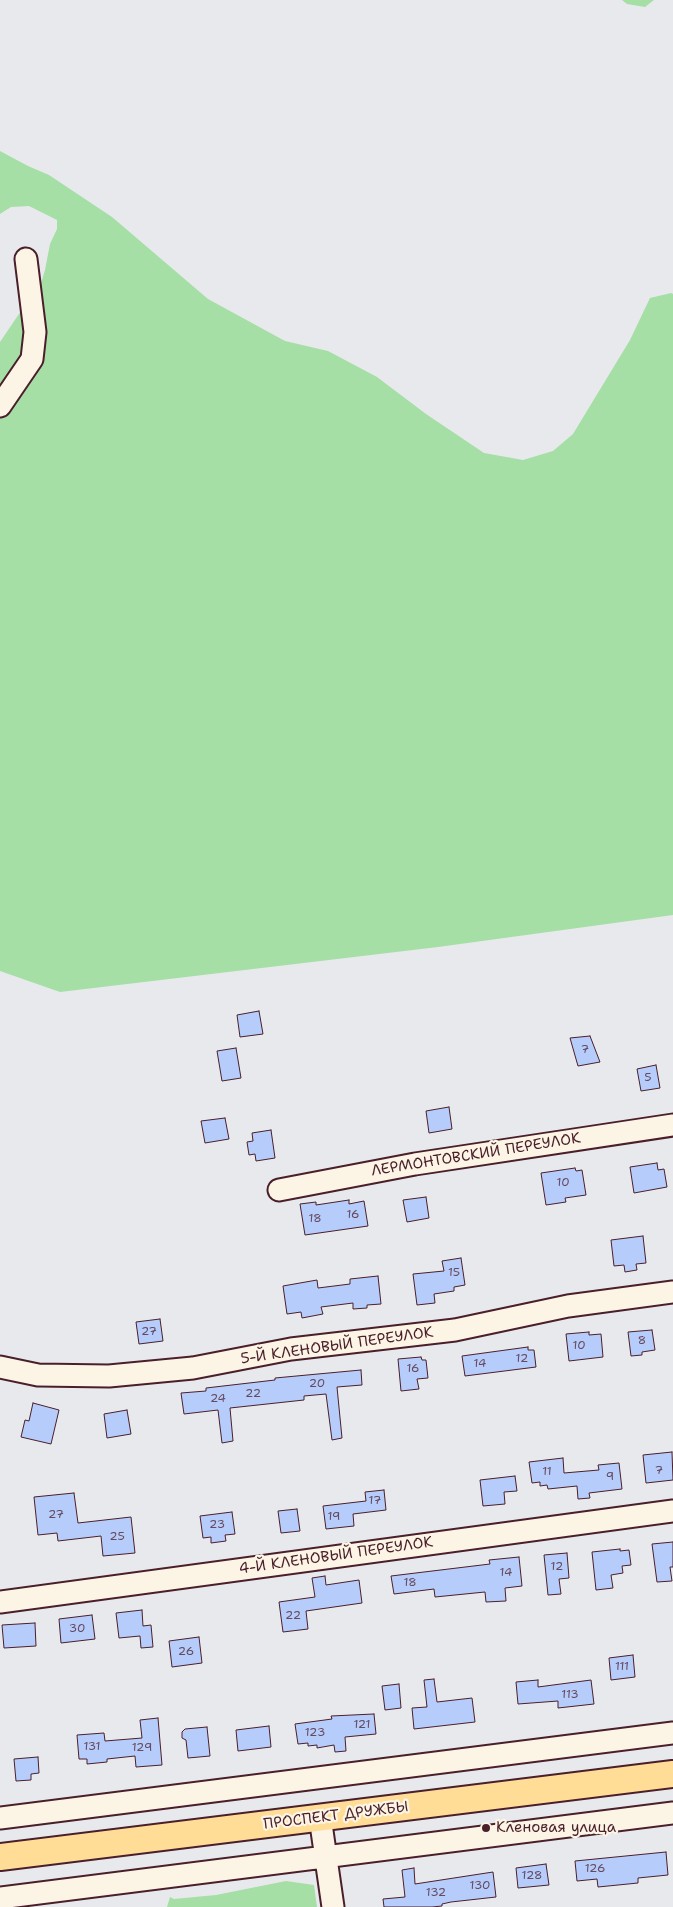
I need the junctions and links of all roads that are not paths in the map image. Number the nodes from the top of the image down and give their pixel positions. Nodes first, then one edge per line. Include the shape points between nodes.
1 (26, 259) dead end
2 (0, 406) edge
3 (673, 1125) edge
4 (280, 1190) dead end
5 (673, 1292) edge
6 (0, 1368) edge
7 (673, 1511) edge
8 (0, 1602) edge
9 (673, 1733) edge
10 (673, 1774) edge
11 (673, 1813) edge
12 (0, 1818) edge
13 (320, 1818) junction
14 (0, 1857) edge
15 (326, 1857) junction
16 (0, 1898) edge
17 (333, 1907) edge

1 - 2 street via 35,332 32,359
3 - 4 street, ЛЕРМОНТОВСКИЙ ПЕРЕУЛОК via 415,1164
5 - 6 street, 5-Й КЛЕНОВЫЙ ПЕРЕУЛОК via 568,1306 455,1330 291,1349 193,1368 100,1376 38,1375
7 - 8 street, 4-Й КЛЕНОВЫЙ ПЕРЕУЛОК
9 - 12 street
10 - 13 main road, ПРОСПЕКТ ДРУЖБЫ
11 - 15 street
13 - 14 main road, ПРОСПЕКТ ДРУЖБЫ
13 - 15 street
15 - 16 street
15 - 17 street

